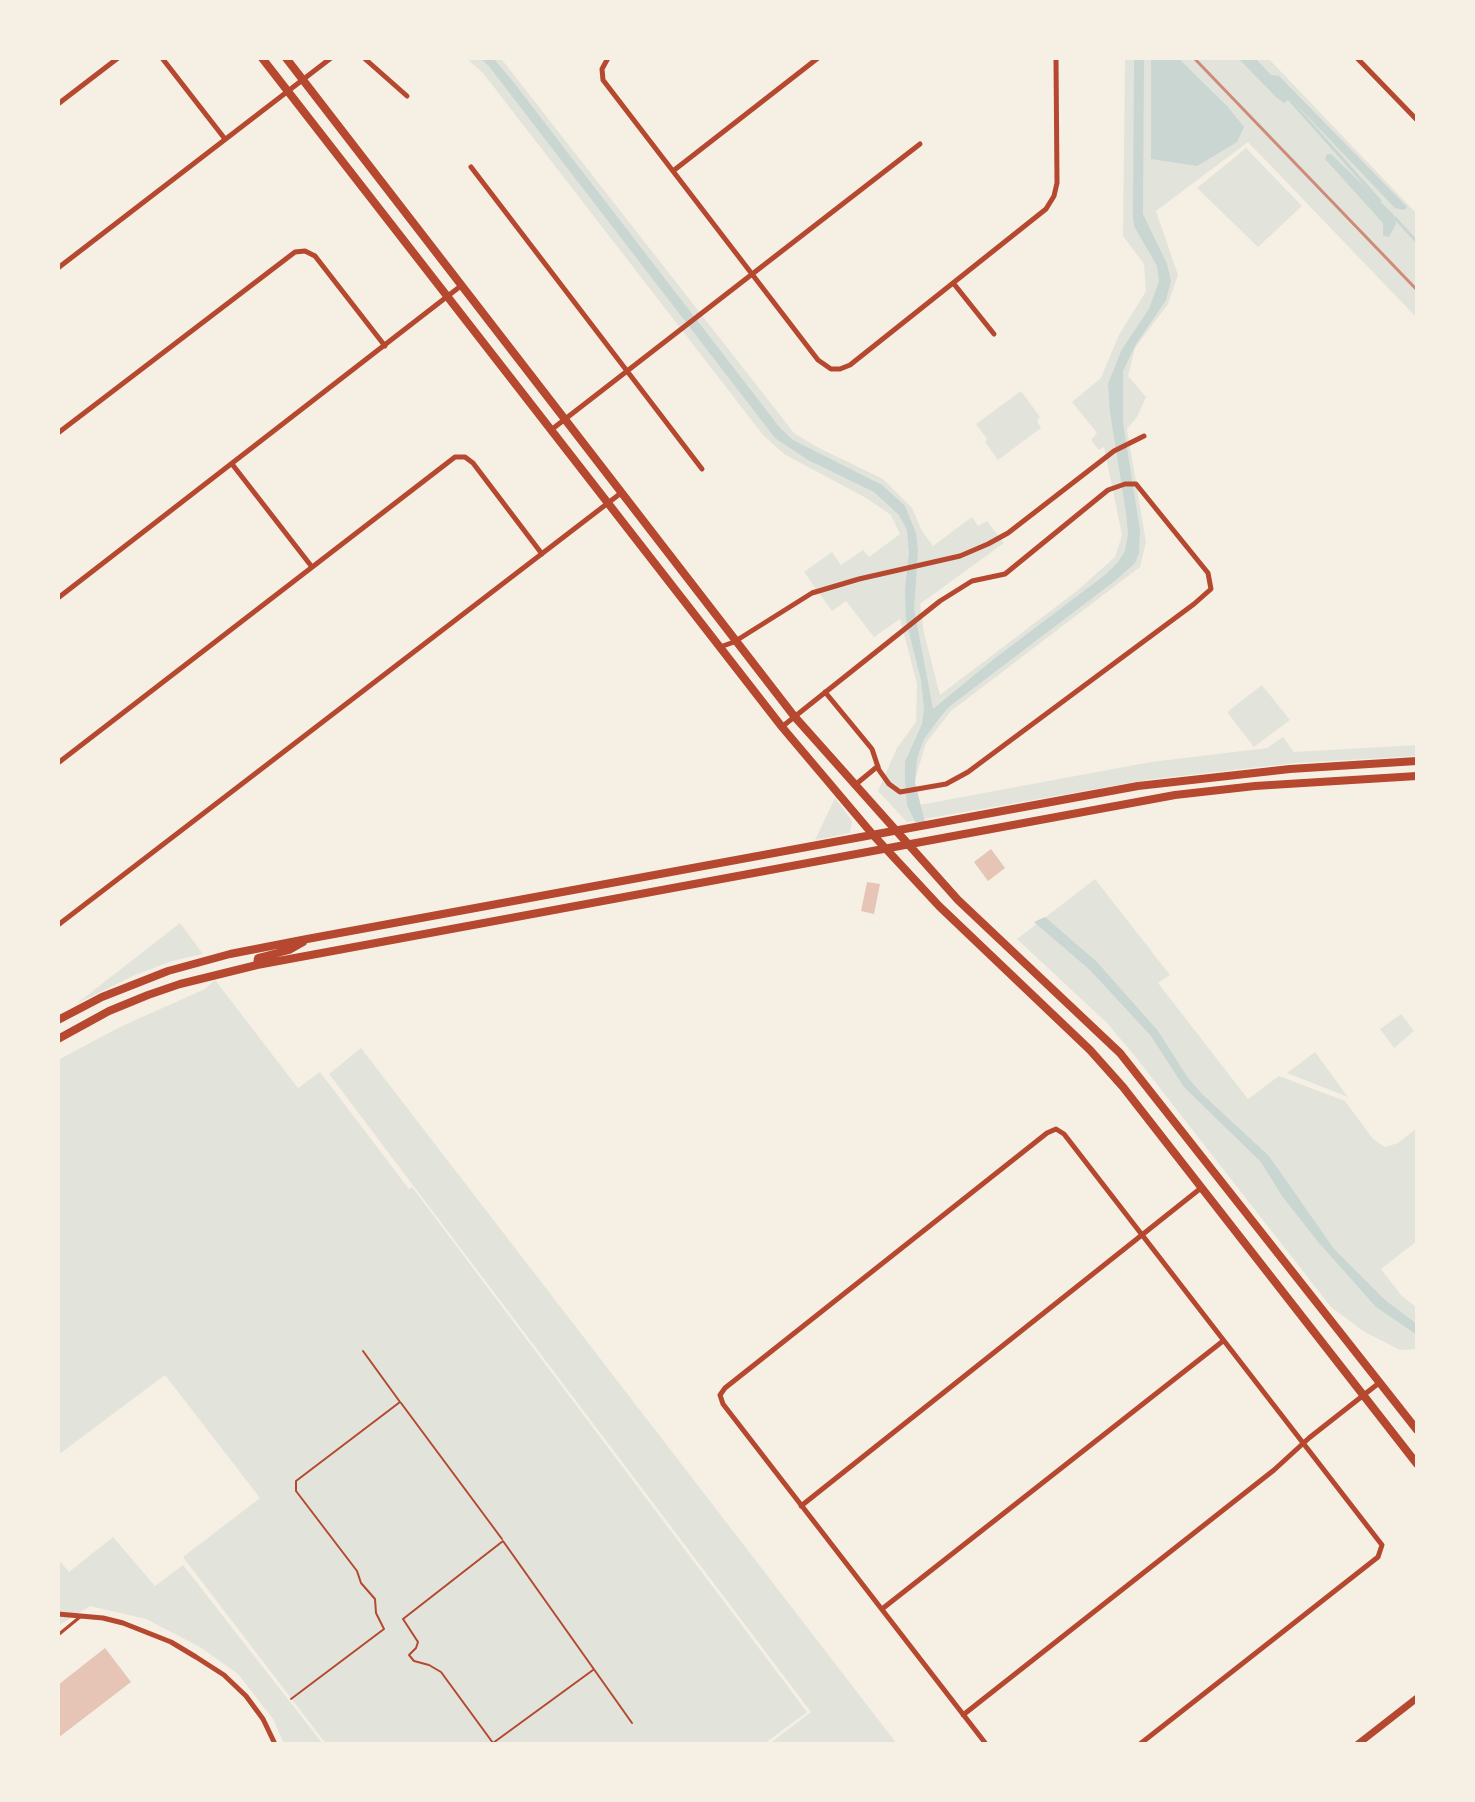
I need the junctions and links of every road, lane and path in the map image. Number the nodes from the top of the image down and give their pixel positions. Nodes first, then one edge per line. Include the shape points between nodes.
1 (118, 58) edge
2 (162, 58) edge
3 (262, 58) edge
4 (286, 58) edge
5 (331, 58) edge
6 (364, 58) edge
7 (608, 58) edge
8 (818, 58) edge
9 (1056, 58) edge
10 (1357, 58) edge
11 (302, 79) junction
12 (287, 91) junction
13 (407, 96) dead end
14 (58, 104) edge
15 (1417, 120) edge
16 (225, 139) junction
17 (920, 144) dead end
18 (471, 167) dead end
19 (673, 171) junction
20 (58, 268) edge
21 (752, 274) junction
22 (954, 284) junction
23 (462, 285) junction
24 (447, 297) junction
25 (994, 334) dead end
26 (385, 346) junction
27 (627, 371) junction
28 (565, 420) junction
29 (551, 431) junction
30 (58, 433) edge
31 (1144, 436) dead end
32 (232, 464) junction
33 (702, 469) dead end
34 (621, 493) junction
35 (608, 504) junction
36 (543, 554) junction
37 (312, 567) junction
38 (58, 598) edge
39 (734, 642) junction
40 (719, 647) junction
41 (827, 691) junction
42 (794, 716) junction
43 (782, 727) junction
44 (1417, 761) edge
45 (58, 763) edge
46 (878, 766) junction
47 (1417, 776) edge
48 (855, 786) junction
49 (895, 832) junction
50 (874, 836) junction
51 (905, 844) junction
52 (885, 848) junction
53 (598, 886) junction
54 (600, 902) junction
55 (446, 914) junction
56 (58, 925) edge
57 (448, 930) junction
58 (307, 939) junction
59 (257, 965) junction
60 (1072, 1007) junction
61 (1059, 1019) junction
62 (58, 1020) edge
63 (58, 1038) edge
64 (1217, 1175) junction
65 (1202, 1188) junction
66 (1142, 1235) junction
67 (1328, 1318) junction
68 (1313, 1330) junction
69 (1339, 1330) junction
70 (1223, 1341) junction
71 (1322, 1342) junction
72 (363, 1351) dead end
73 (1380, 1382) junction
74 (1363, 1395) junction
75 (400, 1402) junction
76 (1417, 1430) edge
77 (1303, 1444) junction
78 (1417, 1464) edge
79 (801, 1506) junction
80 (503, 1541) junction
81 (882, 1609) junction
82 (58, 1614) edge
83 (82, 1616) junction
84 (58, 1635) edge
85 (593, 1670) junction
86 (1417, 1698) edge
87 (291, 1699) dead end
88 (963, 1715) junction
89 (632, 1723) dead end
90 (275, 1744) edge
91 (986, 1744) edge
92 (1140, 1744) edge
93 (1358, 1744) edge

1 - 14 street
2 - 16 street
3 - 12 main road
4 - 11 main road
5 - 11 street
6 - 13 street
7 - 19 street via 603,80
8 - 19 street
9 - 22 street via 1054,196 1032,222
10 - 15 street
11 - 12 street
11 - 23 main road
12 - 16 street
12 - 24 main road
16 - 20 street
17 - 21 street
18 - 27 street
19 - 21 street
21 - 22 street via 818,360 831,369 850,365
21 - 27 street
22 - 25 street
23 - 24 street
23 - 28 main road
24 - 26 street
24 - 29 main road
26 - 30 street via 315,256 295,252
26 - 32 street
27 - 28 street
27 - 33 street
28 - 29 street
28 - 34 main road
29 - 35 main road
31 - 39 street via 1114,451 1008,533 960,556 812,593
32 - 37 street
32 - 38 street
34 - 35 street
34 - 39 main road
35 - 36 street
35 - 40 main road
36 - 37 street via 473,463 455,457
36 - 56 street
37 - 45 street
39 - 40 street
39 - 42 main road
40 - 43 main road
41 - 42 street
41 - 46 street via 872,749
41 - 46 street via 924,614 972,581 1005,574 1111,489 1125,484 1140,488 1208,573 1211,589 968,772 946,784 900,792
42 - 43 street
42 - 48 main road
43 - 50 main road
44 - 49 main road via 1160,783
46 - 48 street
47 - 51 main road via 1189,793
48 - 49 main road
49 - 50 main road
49 - 51 main road
50 - 52 main road
50 - 53 main road
51 - 52 main road
51 - 60 main road
52 - 54 main road
52 - 61 main road
53 - 54 main road
53 - 55 main road
54 - 57 main road
55 - 57 main road
55 - 58 main road
57 - 59 main road
58 - 59 main road via 258,958
58 - 62 main road via 168,971
59 - 63 main road via 148,995
60 - 61 main road
60 - 64 main road via 1120,1053
61 - 65 main road via 1123,1087
64 - 65 main road
64 - 67 main road
65 - 66 street
65 - 68 main road
66 - 70 street
66 - 79 street
66 - 79 street via 1056,1129 935,1221 720,1395
67 - 68 main road
67 - 69 main road
68 - 71 main road
69 - 71 main road
69 - 73 main road
70 - 77 street
70 - 81 street
71 - 74 main road
72 - 75 path
73 - 74 street
73 - 76 main road
74 - 77 street
74 - 78 main road
75 - 80 path
75 - 87 path via 296,1481 296,1491 375,1599 384,1629
77 - 88 street
77 - 92 street via 1382,1545 1378,1557
79 - 81 street
80 - 85 path
80 - 85 path via 403,1619 418,1642 409,1655 441,1672 493,1743
81 - 88 street
82 - 83 street
83 - 84 lane
83 - 90 street via 144,1630 209,1665 246,1696
85 - 89 path
86 - 93 street
88 - 91 street

